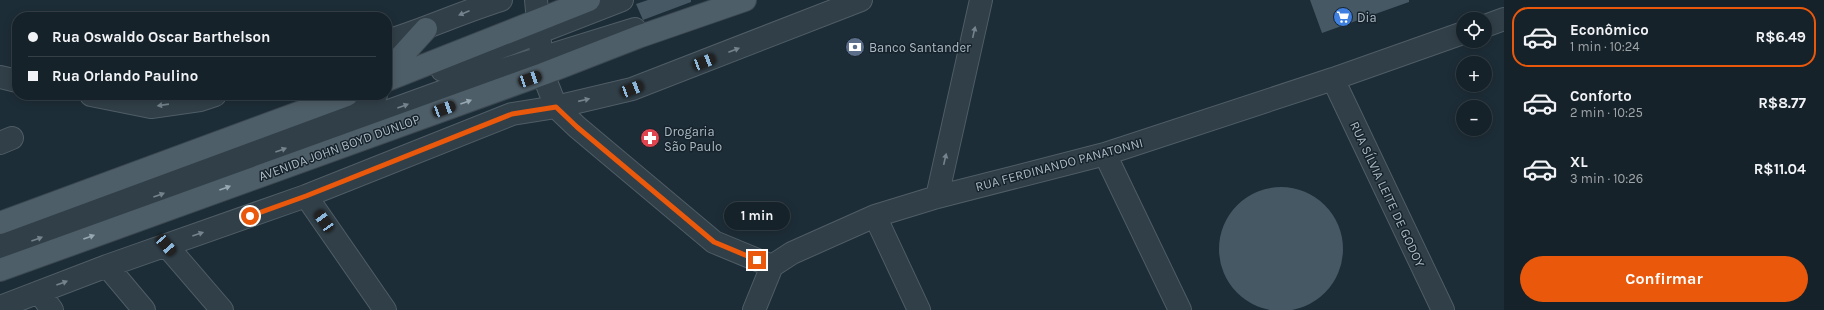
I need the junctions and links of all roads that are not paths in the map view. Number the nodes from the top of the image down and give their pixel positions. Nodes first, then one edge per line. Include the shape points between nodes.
1 (501, 0) edge
2 (589, 0) edge
3 (622, 0) edge
4 (717, 0) edge
5 (745, 0) edge
6 (862, 0) edge
7 (981, 0) edge
8 (538, 17) edge
9 (1504, 19) edge
10 (1492, 23) edge
11 (426, 29) junction
12 (1456, 35) edge
13 (392, 39) edge
14 (542, 65) junction
15 (392, 66) edge
16 (0, 78) edge
17 (392, 78) edge
18 (1333, 79) junction
19 (12, 80) edge
20 (392, 89) edge
21 (116, 100) edge
22 (200, 100) edge
23 (333, 100) edge
24 (363, 100) edge
25 (556, 107) junction
26 (1105, 154) junction
27 (306, 196) junction
28 (937, 197) junction
29 (875, 216) junction
30 (0, 223) edge
31 (0, 235) edge
32 (166, 245) junction
33 (0, 252) edge
34 (107, 266) junction
35 (772, 266) junction
36 (0, 270) edge
37 (39, 292) junction
38 (0, 307) edge
39 (52, 310) edge
40 (144, 310) edge
41 (222, 310) edge
42 (385, 310) edge
43 (754, 310) edge
44 (919, 310) edge
45 (1180, 310) edge
46 (1443, 310) edge

1 -> 11 street
2 - 8 main road
3 - 8 street
4 - 14 street
5 - 14 main road, AVENIDA JOHN BOYD DUNLOP via 638,37
25 -> 6 street via 632,89
28 -> 7 street
8 - 14 street
8 - 17 main road
8 - 20 street
9 - 10 street
11 - 13 street
11 - 15 main road
12 - 18 street, RUA FERDINANDO PANATONNI
14 - 25 street
33 -> 14 street
36 -> 14 main road, AVENIDA JOHN BOYD DUNLOP
16 - 19 street
18 - 26 street, RUA FERDINANDO PANATONNI
18 - 46 street, RUA SÍLVIA LEITE DE GODOY
22 -> 21 street via 151,107
23 - 30 main road
24 - 31 street
25 - 27 street via 512,114
25 - 35 street via 714,242
26 - 28 street, RUA FERDINANDO PANATONNI
26 - 45 street
32 -> 27 street
27 - 42 street
28 - 29 street, RUA FERDINANDO PANATONNI
29 - 35 street, RUA FERDINANDO PANATONNI via 792,253
29 - 44 street
32 - 34 street
32 - 41 street
37 -> 34 street
34 - 40 street
35 - 43 street
37 - 38 street
37 - 39 street

